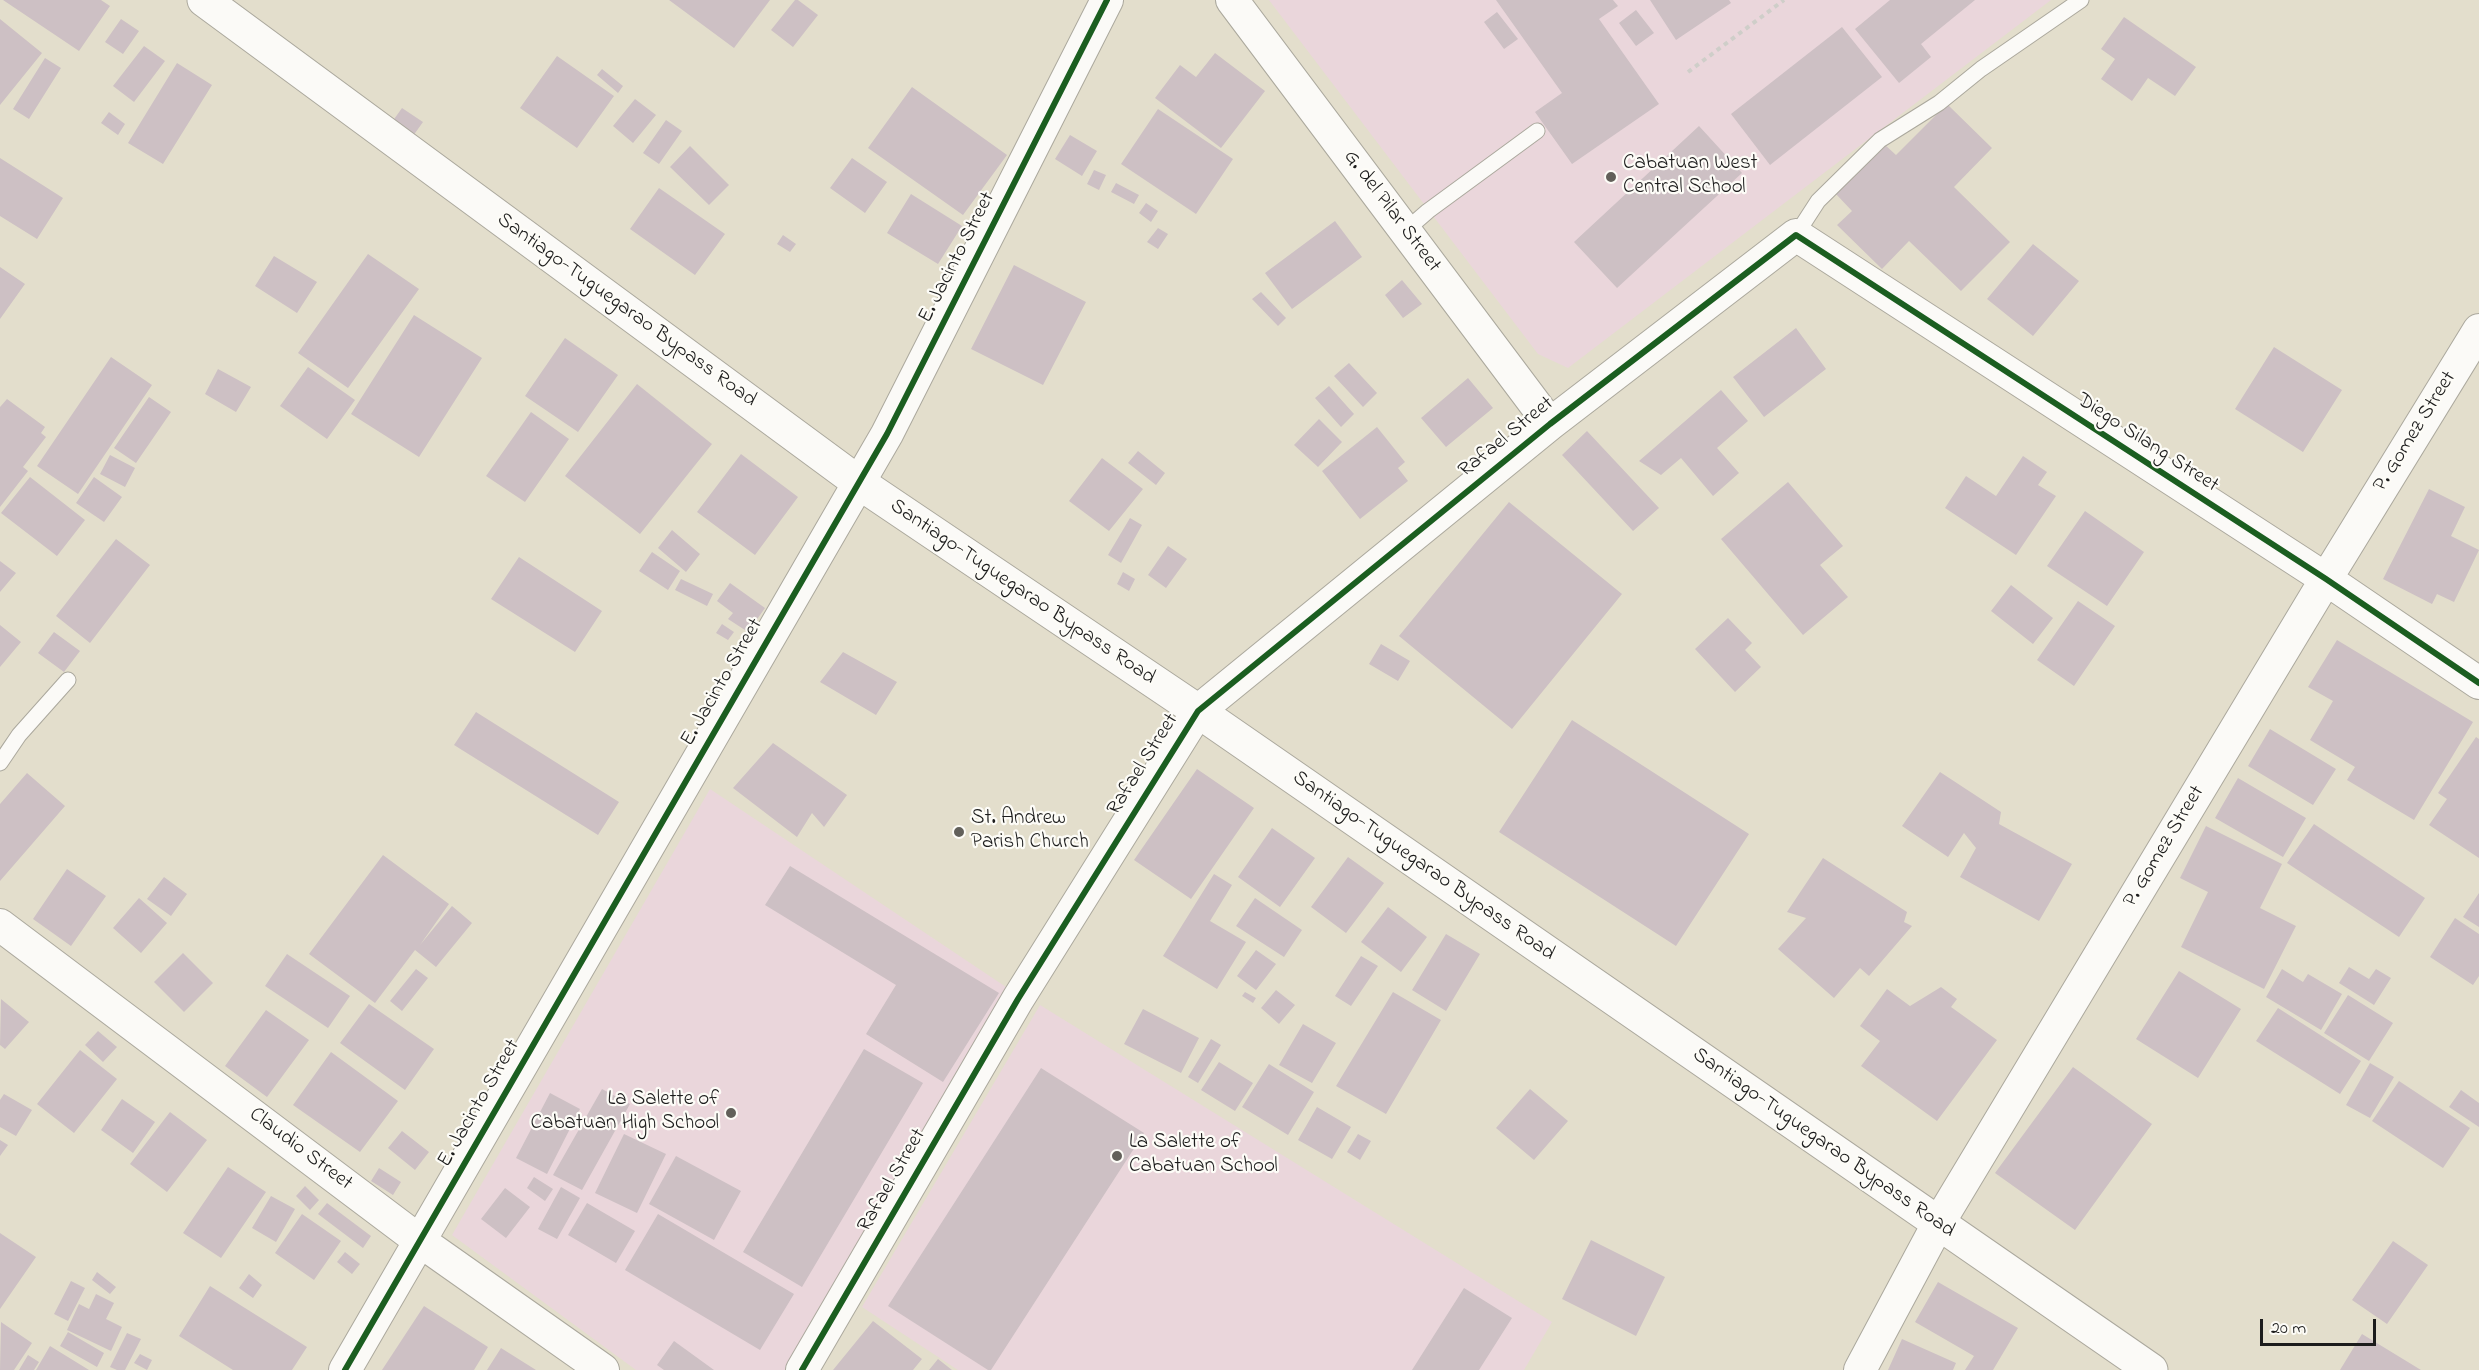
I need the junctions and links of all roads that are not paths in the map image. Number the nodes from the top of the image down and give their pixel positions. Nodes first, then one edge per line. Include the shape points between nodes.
1 (204, 0) edge
2 (1107, 0) edge
3 (1232, 0) edge
4 (2081, 0) edge
5 (1538, 131) dead end
6 (1405, 231) junction
7 (1796, 235) junction
8 (2479, 330) edge
9 (1550, 424) junction
10 (858, 482) junction
11 (2326, 579) junction
12 (68, 680) dead end
13 (2479, 683) edge
14 (1198, 711) junction
15 (0, 763) edge
16 (0, 925) edge
17 (1938, 1224) junction
18 (420, 1240) junction
19 (345, 1370) edge
20 (603, 1370) edge
21 (802, 1370) edge
22 (1860, 1370) edge
23 (2151, 1370) edge

1 - 10 highway, Santiago-Tuguegarao Bypass Road
2 - 10 street, E. Jacinto Street via 887,434
3 - 6 street, G. del Pilar Street
4 - 7 lane via 1939,103 1880,140 1818,201
5 - 6 lane
6 - 9 street, G. del Pilar Street
7 - 9 street, Rafael Street
7 - 11 street, Diego Silang Street
8 - 11 street, P. Gomez Street
9 - 14 street, Rafael Street
10 - 14 highway, Santiago-Tuguegarao Bypass Road
10 - 18 street, E. Jacinto Street
11 - 13 street, Diego Silang Street
11 - 17 street, P. Gomez Street
12 - 15 lane via 19,735
14 - 17 highway, Santiago-Tuguegarao Bypass Road
14 - 21 street, Rafael Street via 1018,999
16 - 18 street, Claudio Street
17 - 22 street, P. Gomez Street
17 - 23 highway, Santiago-Tuguegarao Bypass Road
18 - 19 street, E. Jacinto Street
18 - 20 street, Claudio Street

